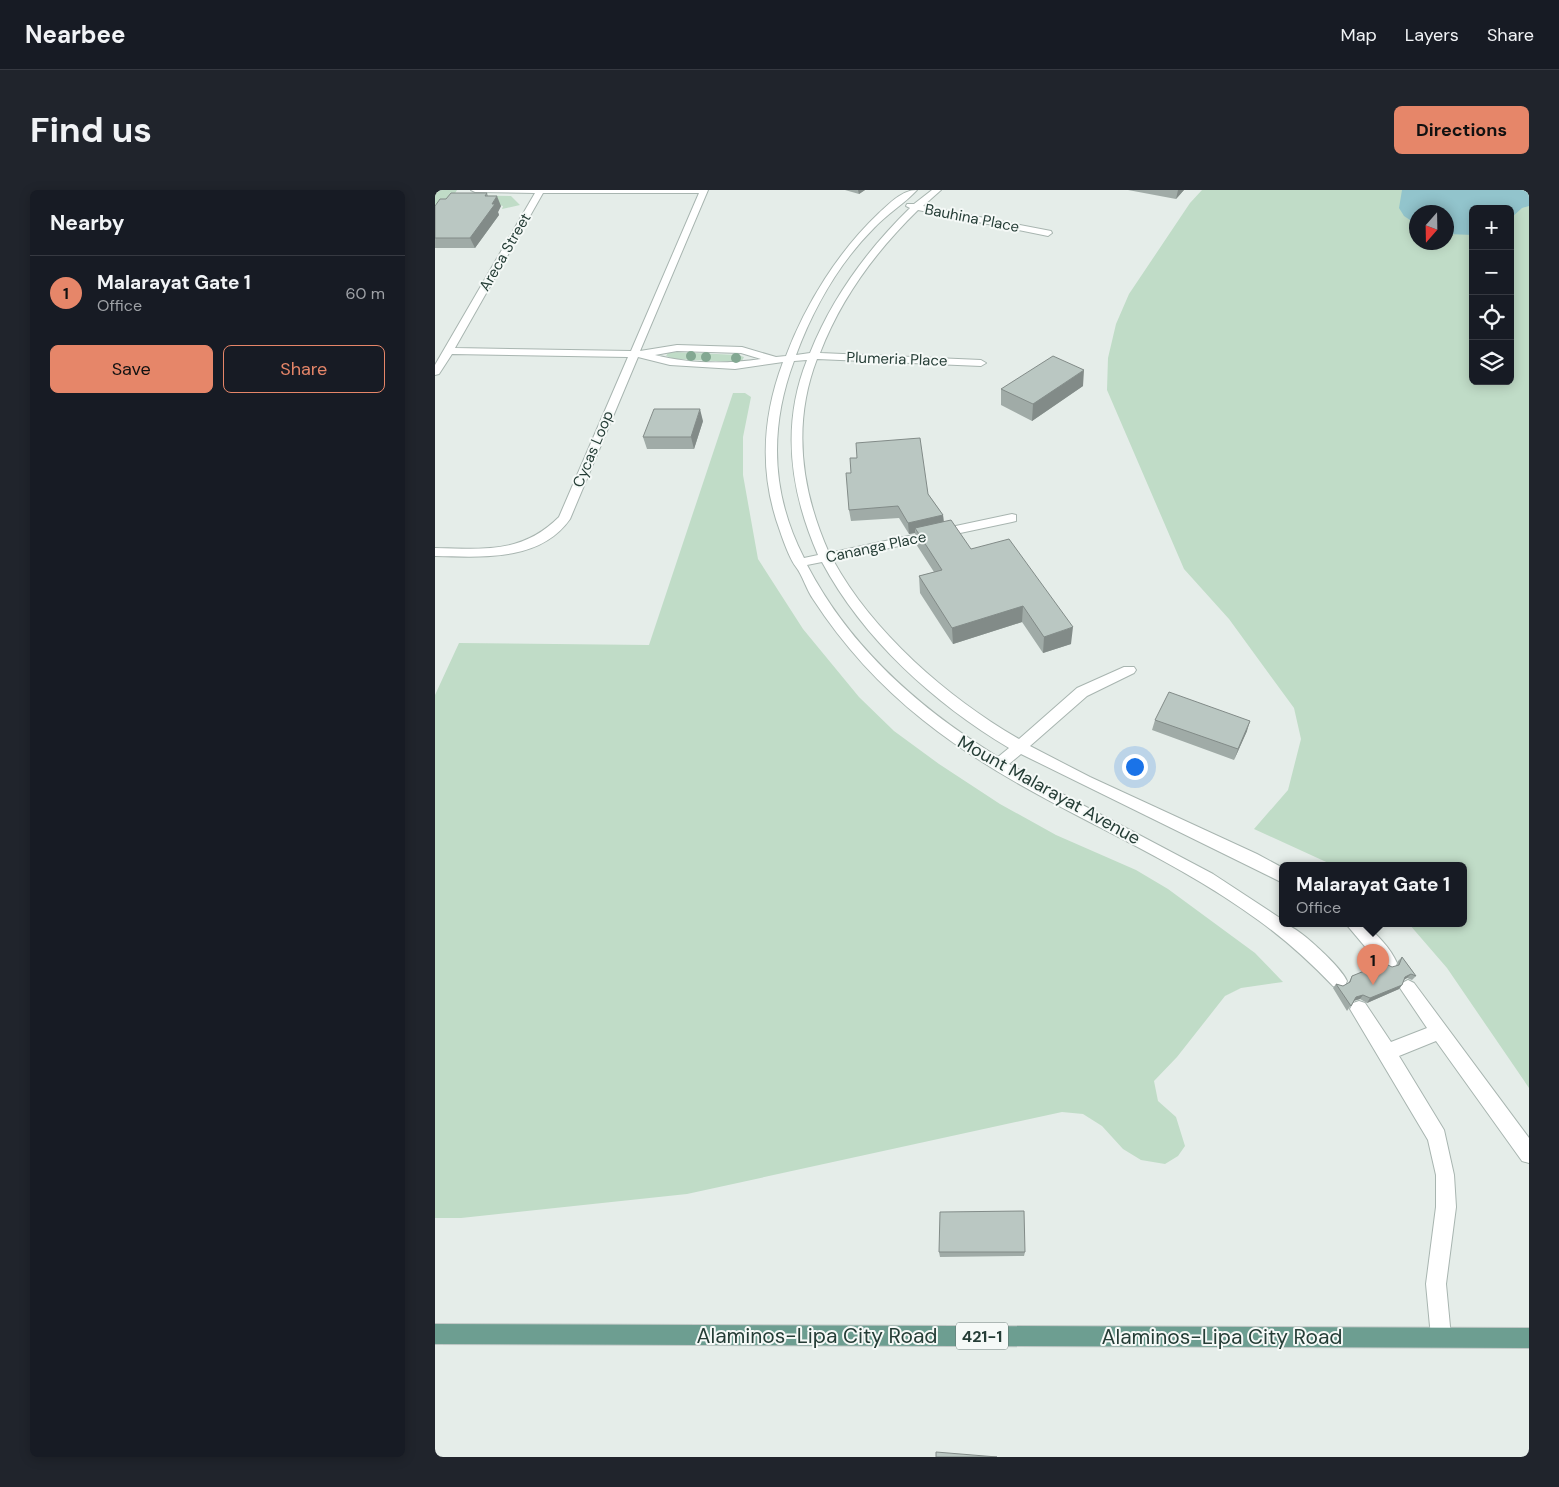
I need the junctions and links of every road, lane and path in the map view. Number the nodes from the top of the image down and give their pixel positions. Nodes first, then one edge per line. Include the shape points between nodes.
1 (475, 190) edge
2 (913, 190) edge
3 (937, 190) edge
4 (540, 191) edge
5 (704, 191) edge
6 (896, 203) junction
7 (917, 207) junction
8 (1049, 232) dead end
9 (449, 352) junction
10 (638, 354) junction
11 (813, 356) junction
12 (782, 360) junction
13 (981, 363) dead end
14 (435, 372) edge
15 (1012, 518) dead end
16 (435, 552) edge
17 (823, 557) junction
18 (798, 563) junction
19 (1129, 670) dead end
20 (1019, 746) junction
21 (998, 766) junction
22 (1279, 874) edge
23 (1279, 926) edge
24 (1280, 927) edge
25 (1357, 927) edge
26 (1389, 962) dead end
27 (1339, 982) dead end
28 (1408, 988) dead end
29 (1359, 1009) dead end
30 (1439, 1032) junction
31 (1387, 1052) junction
32 (1529, 1154) edge
33 (435, 1334) edge
34 (1441, 1337) junction
35 (1529, 1338) edge

1 - 4 street
2 - 6 street, Mount Malarayat Avenue
3 - 7 street, Mount Malarayat Avenue
4 - 5 street
4 - 9 street, Areca Street
5 - 10 street, Cycas Loop
6 - 7 street, Bauhina Place
6 - 12 street, Mount Malarayat Avenue via 862,236 836,269
7 - 8 street, Bauhina Place
7 - 11 street, Mount Malarayat Avenue via 855,275
9 - 10 street
9 - 14 street, Areca Street
10 - 12 street via 670,362 735,366
10 - 12 street via 677,348 734,350
10 - 16 street, Cycas Loop via 564,518 544,538 511,550
11 - 12 street, Plumeria Place
11 - 13 street, Plumeria Place
11 - 17 street, Mount Malarayat Avenue via 799,407 797,462 805,502
12 - 18 street, Mount Malarayat Avenue via 768,452 774,493
15 - 17 street, Cananga Place
17 - 18 street, Cananga Place
17 - 20 street, Mount Malarayat Avenue via 879,634 951,700
18 - 21 street, Mount Malarayat Avenue via 848,641 871,666 947,733
19 - 20 street via 1082,692
20 - 21 street
20 - 22 street, Mount Malarayat Avenue
21 - 23 street, Mount Malarayat Avenue via 1232,892
24 - 27 street, Mount Malarayat Avenue via 1299,941
25 - 26 street
28 - 30 street
29 - 31 street
30 - 31 street
30 - 32 street
31 - 34 street via 1437,1137 1445,1175 1446,1207 1435,1284
33 - 34 main road, Alaminos-Lipa City Road / 421-1
34 - 35 main road, Alaminos-Lipa City Road / 421-1

